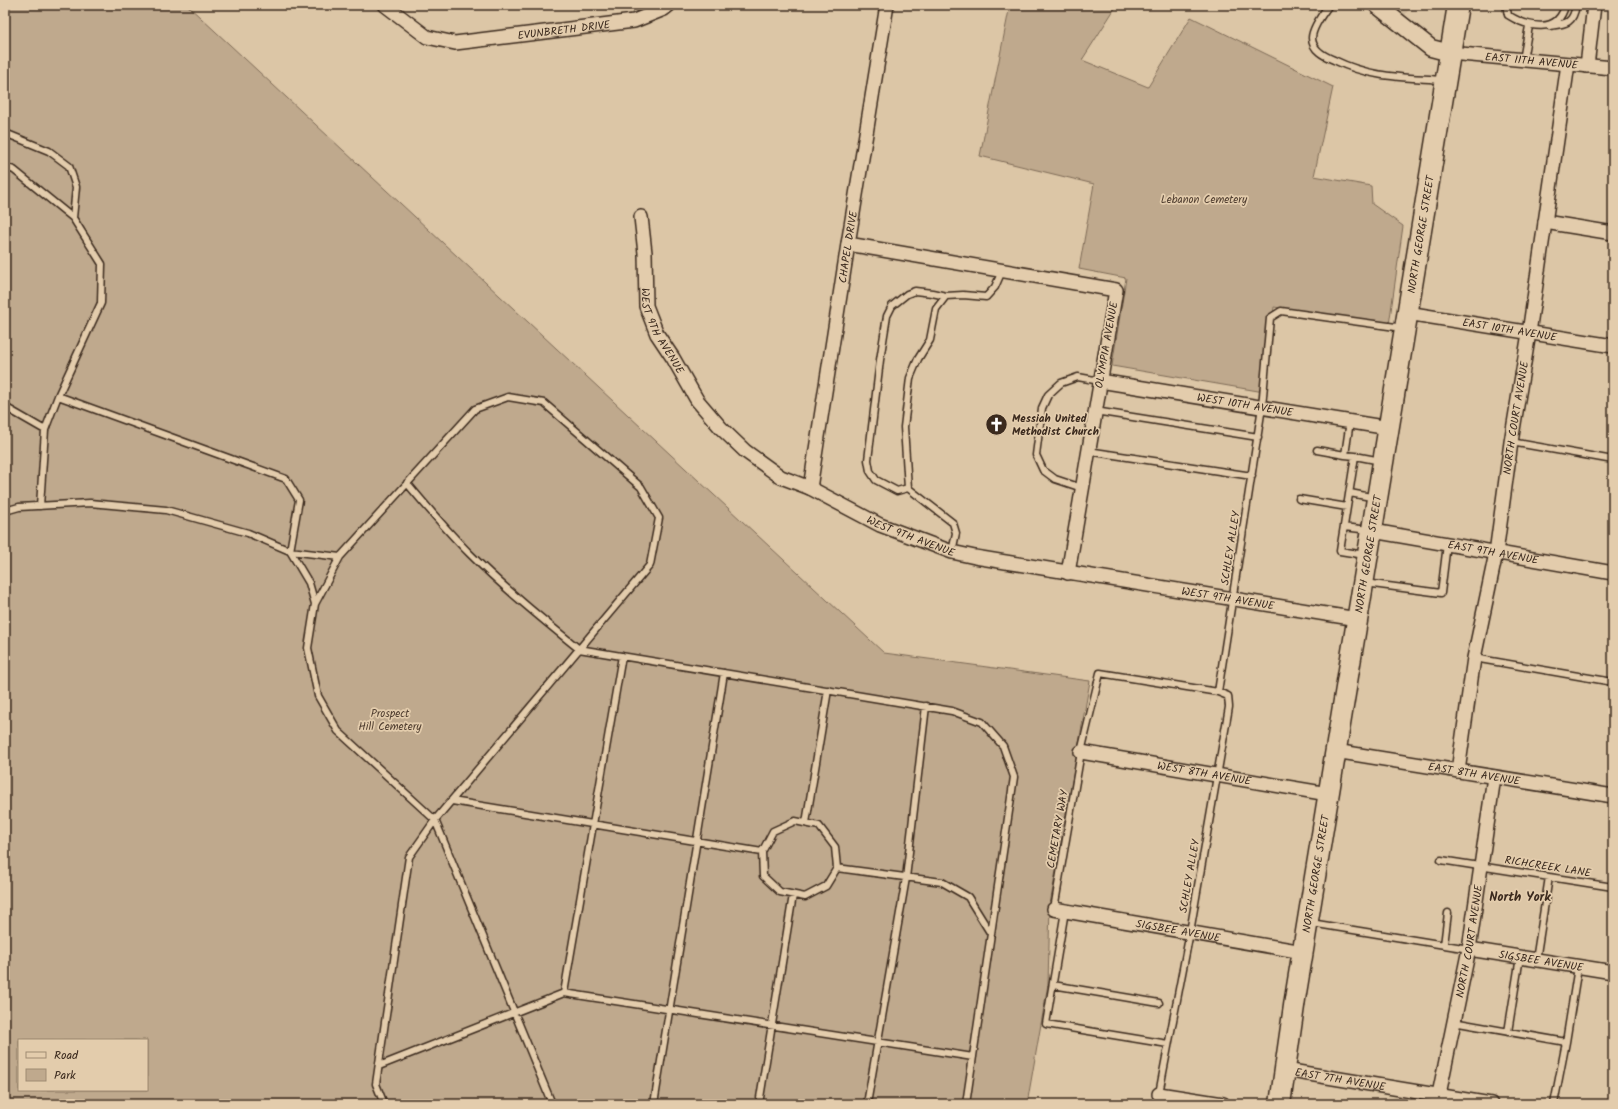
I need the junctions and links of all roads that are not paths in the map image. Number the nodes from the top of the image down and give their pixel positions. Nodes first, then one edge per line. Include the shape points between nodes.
1 (385, 5) edge
2 (669, 5) edge
3 (887, 5) edge
4 (1329, 5) edge
5 (1377, 5) edge
6 (1458, 5) edge
7 (1506, 5) edge
8 (1564, 5) edge
9 (1576, 5) edge
10 (1594, 5) edge
11 (1529, 26) junction
12 (1545, 27) junction
13 (1450, 53) junction
14 (1523, 60) junction
15 (1568, 64) junction
16 (1587, 66) junction
17 (1613, 68) edge
18 (1446, 80) junction
19 (5, 133) edge
20 (5, 167) edge
21 (641, 217) dead end
22 (73, 218) junction
23 (1545, 222) junction
24 (1613, 233) edge
25 (848, 244) junction
26 (1002, 271) junction
27 (946, 296) junction
28 (1406, 320) junction
29 (1529, 333) junction
30 (1613, 346) edge
31 (1100, 381) junction
32 (58, 396) junction
33 (5, 407) edge
34 (1262, 407) junction
35 (1095, 411) junction
36 (1350, 422) junction
37 (1389, 428) junction
38 (45, 430) junction
39 (1258, 437) junction
40 (1511, 442) junction
41 (1317, 450) dead end
42 (1088, 451) junction
43 (1345, 454) junction
44 (1355, 456) junction
45 (1613, 460) edge
46 (1384, 461) junction
47 (1252, 476) junction
48 (407, 483) junction
49 (810, 488) junction
50 (908, 488) junction
51 (1082, 488) junction
52 (1350, 493) junction
53 (1378, 498) junction
54 (1299, 499) dead end
55 (40, 506) junction
56 (1347, 506) junction
57 (5, 511) edge
58 (1344, 526) junction
59 (1373, 531) junction
60 (1447, 544) junction
61 (290, 551) junction
62 (952, 552) junction
63 (1496, 553) junction
64 (1368, 556) junction
65 (340, 557) junction
66 (1068, 573) junction
67 (1613, 573) edge
68 (1364, 582) junction
69 (1233, 599) junction
70 (315, 604) junction
71 (1357, 619) junction
72 (579, 649) junction
73 (622, 656) junction
74 (1474, 658) junction
75 (724, 673) junction
76 (1613, 682) edge
77 (828, 690) junction
78 (1218, 692) junction
79 (926, 706) junction
80 (1335, 751) junction
81 (1081, 752) junction
82 (1458, 771) junction
83 (1216, 776) junction
84 (1494, 777) junction
85 (1328, 794) junction
86 (1613, 796) edge
87 (452, 801) junction
88 (436, 820) junction
89 (593, 824) junction
90 (806, 824) junction
91 (697, 842) junction
92 (762, 852) junction
93 (1441, 860) dead end
94 (1480, 865) junction
95 (837, 868) junction
96 (1549, 877) junction
97 (906, 878) junction
98 (1613, 887) edge
99 (793, 895) junction
100 (1060, 910) junction
101 (1448, 913) dead end
102 (1307, 922) junction
103 (1190, 932) junction
104 (991, 934) junction
105 (1444, 945) junction
106 (1469, 949) junction
107 (1303, 952) junction
108 (1520, 957) junction
109 (1536, 960) junction
110 (1578, 967) junction
111 (1613, 972) edge
112 (1053, 985) junction
113 (564, 994) junction
114 (1159, 1003) dead end
115 (670, 1010) junction
116 (515, 1014) junction
117 (1454, 1022) junction
118 (772, 1026) junction
119 (1508, 1032) junction
120 (878, 1042) junction
121 (1566, 1042) junction
122 (1168, 1044) junction
123 (973, 1057) junction
124 (379, 1066) junction
125 (1285, 1070) junction
126 (1158, 1099) edge
127 (1438, 1100) edge
128 (384, 1104) edge
129 (552, 1104) edge
130 (654, 1104) edge
131 (759, 1104) edge
132 (868, 1104) edge
133 (966, 1104) edge
134 (1223, 1104) edge
135 (1280, 1104) edge
136 (1491, 1104) edge
137 (1554, 1104) edge

1 - 2 street, EVUNBRETH DRIVE via 427,37 455,43 634,21
3 - 25 street, CHAPEL DRIVE
4 - 18 lane via 1318,21 1312,37 1315,49 1328,58 1370,74
5 - 13 street via 1431,48
6 - 13 main road, NORTH GEORGE STREET
7 - 11 lane via 1508,15 1517,22
8 - 12 lane via 1558,19
9 - 12 lane via 1574,16 1565,25
10 - 16 street
11 - 12 lane
11 - 14 lane
13 - 14 street, EAST 11TH AVENUE
13 - 18 main road, NORTH GEORGE STREET
14 - 15 street, EAST 11TH AVENUE
15 - 16 street, EAST 11TH AVENUE
15 - 23 street, NORTH COURT AVENUE
16 - 17 street, EAST 11TH AVENUE
18 - 28 main road, NORTH GEORGE STREET
19 - 22 lane via 49,151 69,166 76,187
20 - 22 lane via 14,170
21 - 49 street, WEST 9TH AVENUE via 646,306 657,334 697,400 745,451 782,477
22 - 32 lane via 102,264 101,303
23 - 24 street
23 - 29 street, NORTH COURT AVENUE
25 - 26 street, OLYMPIA AVENUE
25 - 49 street, CHAPEL DRIVE
26 - 27 lane via 995,287 986,297
26 - 31 street, OLYMPIA AVENUE via 1116,290
27 - 50 lane via 936,308 930,340 910,378 904,427
27 - 50 lane via 916,291 907,294 892,306 888,316 868,460 870,471 876,480 898,491
28 - 29 street, EAST 10TH AVENUE
28 - 34 lane, SCHLEY ALLEY via 1281,311 1270,318
28 - 37 main road, NORTH GEORGE STREET
29 - 30 street, EAST 10TH AVENUE
29 - 40 street, NORTH COURT AVENUE
31 - 34 street, WEST 10TH AVENUE
31 - 35 street, OLYMPIA AVENUE
31 - 51 lane via 1078,377 1061,383 1048,395 1042,408 1036,455 1044,470 1056,479
32 - 38 lane
32 - 61 lane via 286,480 299,500
33 - 38 lane
34 - 36 street, WEST 10TH AVENUE
34 - 39 lane, SCHLEY ALLEY
35 - 39 lane
35 - 42 street, OLYMPIA AVENUE
36 - 37 street, WEST 10TH AVENUE
36 - 43 lane
37 - 46 main road, NORTH GEORGE STREET
38 - 55 lane
39 - 47 lane, SCHLEY ALLEY
40 - 45 lane
40 - 63 street, NORTH COURT AVENUE
41 - 43 lane
42 - 47 lane
42 - 51 street, OLYMPIA AVENUE
43 - 44 lane
44 - 46 lane
44 - 52 lane
46 - 53 main road, NORTH GEORGE STREET
47 - 69 lane, SCHLEY ALLEY
48 - 65 lane
48 - 72 lane via 471,554
48 - 72 lane via 475,409 508,397 544,403 641,487 659,518 650,565
49 - 62 street, WEST 9TH AVENUE via 880,525
50 - 62 lane via 953,523 956,533
51 - 66 street, OLYMPIA AVENUE
52 - 53 lane
52 - 56 lane
53 - 59 main road, NORTH GEORGE STREET
54 - 56 lane
55 - 57 lane
55 - 61 lane via 90,503 166,510 248,533
56 - 58 lane
58 - 59 lane
58 - 64 lane via 1340,551
59 - 60 street, EAST 9TH AVENUE
59 - 64 main road, NORTH GEORGE STREET
60 - 63 street, EAST 9TH AVENUE
60 - 68 lane via 1441,593
61 - 65 lane
61 - 70 lane via 309,583
62 - 66 street, WEST 9TH AVENUE
63 - 67 street, EAST 9TH AVENUE
63 - 74 street, NORTH COURT AVENUE
64 - 68 main road, NORTH GEORGE STREET
65 - 70 lane
66 - 69 street, WEST 9TH AVENUE
68 - 71 main road, NORTH GEORGE STREET
69 - 71 street, WEST 9TH AVENUE
69 - 78 lane, SCHLEY ALLEY
70 - 88 lane via 308,648 318,696 338,731
71 - 80 main road, NORTH GEORGE STREET
72 - 73 lane
72 - 87 lane
73 - 75 lane
73 - 89 lane
74 - 76 lane
74 - 82 street, NORTH COURT AVENUE
75 - 77 lane
75 - 91 lane
77 - 79 lane
77 - 90 lane
78 - 81 lane, CEMETARY WAY via 1100,673
78 - 83 lane, SCHLEY ALLEY via 1228,696 1229,707
79 - 97 lane
79 - 104 lane via 952,711 982,722 1003,746 1014,778
80 - 82 street, EAST 8TH AVENUE
80 - 85 main road, NORTH GEORGE STREET
81 - 83 street, WEST 8TH AVENUE
81 - 100 lane, CEMETARY WAY
82 - 84 street, EAST 8TH AVENUE
83 - 85 street, WEST 8TH AVENUE
83 - 103 lane, SCHLEY ALLEY
84 - 86 street, EAST 8TH AVENUE
84 - 94 street, NORTH COURT AVENUE
85 - 102 main road, NORTH GEORGE STREET
87 - 88 lane
87 - 89 lane
88 - 116 lane
88 - 124 lane via 410,857
89 - 91 lane
89 - 113 lane
90 - 92 lane via 795,821 773,831
90 - 95 lane via 819,826 835,846
91 - 92 lane
91 - 115 lane
92 - 99 lane via 763,876 780,892
93 - 94 lane, RICHCREEK LANE
94 - 96 lane, RICHCREEK LANE
94 - 106 street, NORTH COURT AVENUE
95 - 97 lane
95 - 99 lane via 826,886 805,897
96 - 98 lane, RICHCREEK LANE
96 - 109 lane
97 - 104 lane via 942,882 968,897
97 - 120 lane
99 - 118 lane
100 - 103 street, SIGSBEE AVENUE
100 - 112 lane, CEMETARY WAY
101 - 105 lane
102 - 105 lane
102 - 107 main road, NORTH GEORGE STREET
103 - 107 street, SIGSBEE AVENUE
103 - 122 lane, SCHLEY ALLEY
104 - 123 lane
105 - 106 lane
106 - 108 street, SIGSBEE AVENUE
106 - 117 street, NORTH COURT AVENUE
107 - 125 main road, NORTH GEORGE STREET
108 - 109 street, SIGSBEE AVENUE
108 - 119 lane
109 - 110 street, SIGSBEE AVENUE
110 - 111 street, SIGSBEE AVENUE
110 - 121 lane
112 - 114 lane
112 - 122 lane, CEMETARY WAY via 1046,1024
113 - 115 lane
113 - 116 lane
115 - 118 lane
115 - 130 lane
116 - 124 lane
116 - 129 lane
117 - 119 lane
117 - 127 street, NORTH COURT AVENUE
118 - 120 lane
118 - 131 lane
119 - 121 lane
120 - 123 lane
120 - 132 lane
121 - 137 lane
122 - 126 lane, SCHLEY ALLEY
123 - 133 lane
124 - 128 lane via 376,1084
125 - 127 street, EAST 7TH AVENUE
125 - 135 main road, NORTH GEORGE STREET
126 - 134 street
127 - 136 street, EAST 7TH AVENUE

